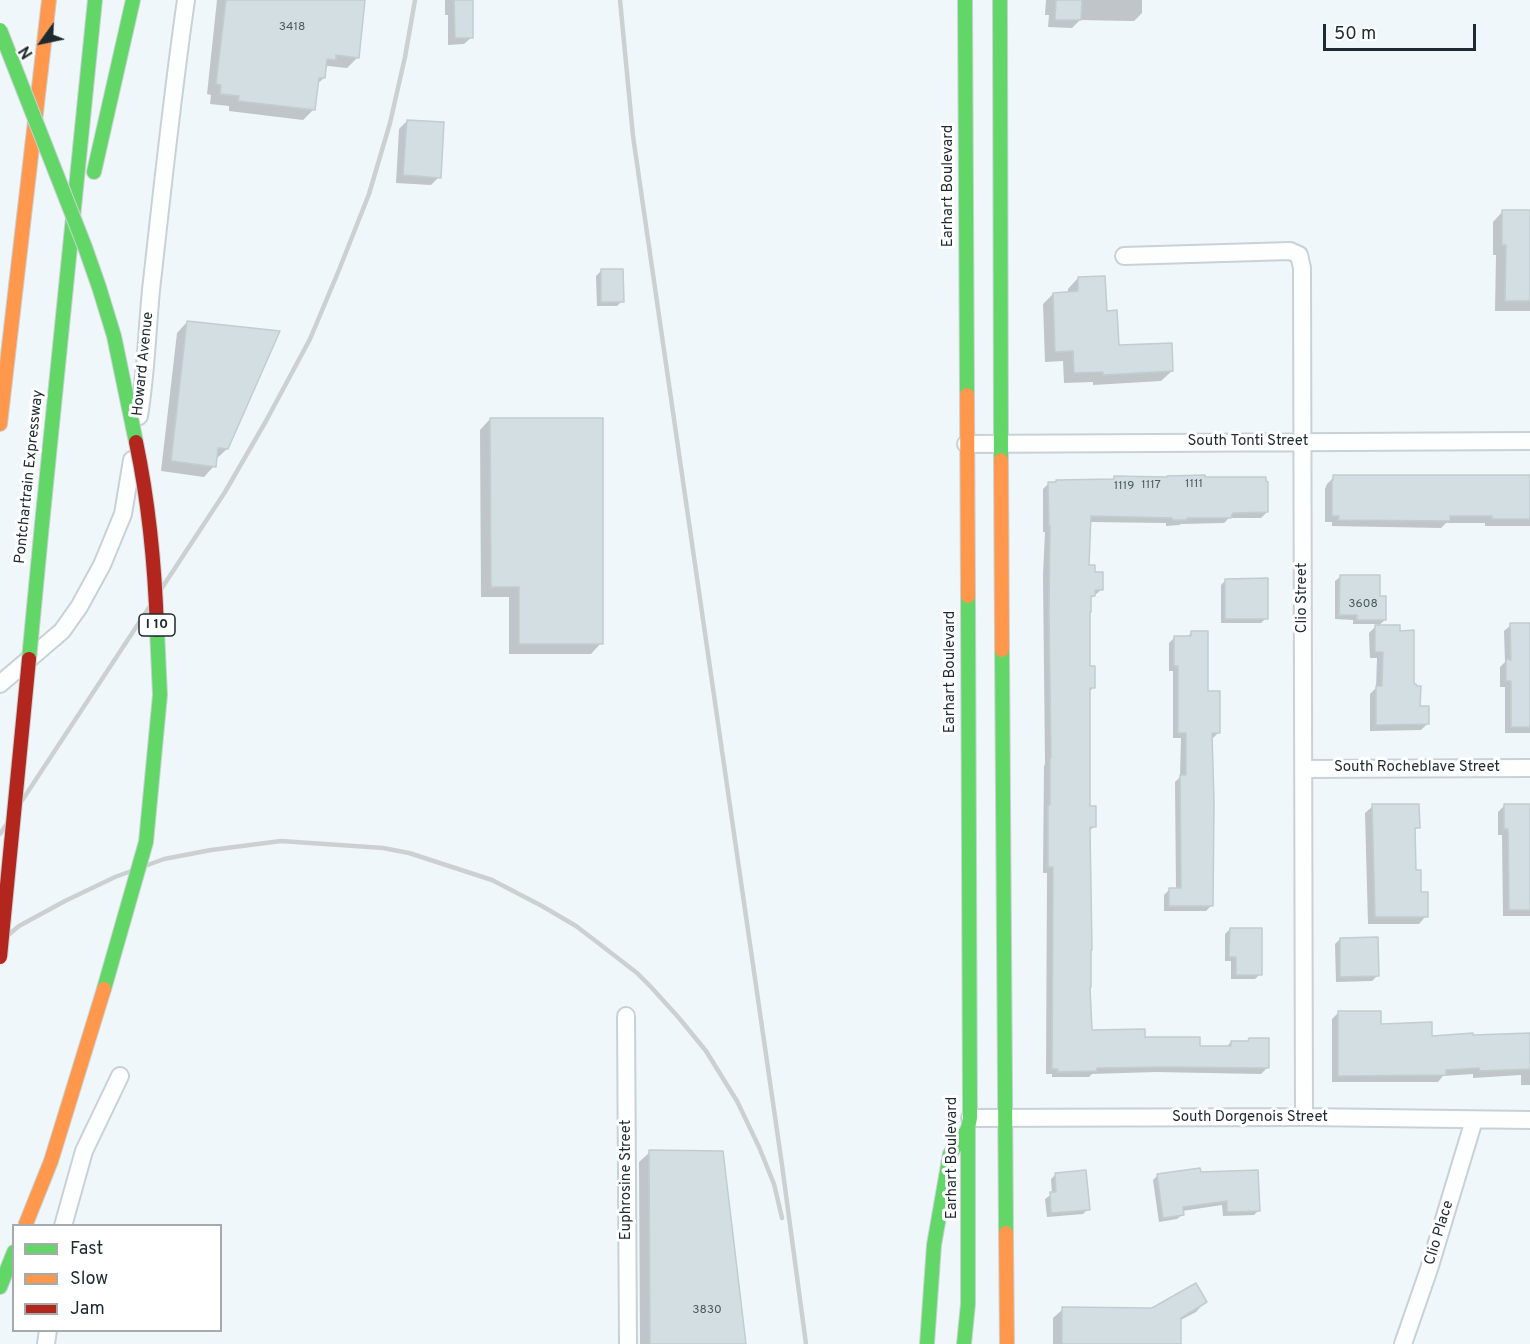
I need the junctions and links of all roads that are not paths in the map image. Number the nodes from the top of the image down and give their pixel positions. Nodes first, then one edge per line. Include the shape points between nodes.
1 (50, 0) edge
2 (95, 0) edge
3 (133, 0) edge
4 (186, 0) edge
5 (965, 0) edge
6 (1000, 0) edge
7 (0, 30) edge
8 (983, 120) junction
9 (1124, 256) dead end
10 (64, 302) junction
11 (0, 424) edge
12 (1530, 441) edge
13 (1303, 442) junction
14 (1002, 443) junction
15 (966, 444) junction
16 (0, 684) edge
17 (1530, 768) edge
18 (1304, 769) junction
19 (985, 774) junction
20 (0, 957) edge
21 (626, 1016) dead end
22 (120, 1076) dead end
23 (1304, 1117) junction
24 (1006, 1119) junction
25 (1474, 1120) junction
26 (1530, 1120) edge
27 (969, 1123) junction
28 (26, 1224) edge
29 (64, 1224) edge
30 (12, 1257) edge
31 (0, 1287) edge
32 (628, 1344) edge
33 (927, 1344) edge
34 (964, 1344) edge
35 (1007, 1344) edge
36 (1403, 1344) edge

1 - 11 main road
2 - 10 main road, Pontchartrain Expressway
3 - 10 main road
4 - 16 street, Howard Avenue via 166,149 144,386 123,514 102,565 62,631
5 - 8 main road, Earhart Boulevard
6 - 8 main road, Earhart Boulevard
7 - 28 main road, I 10, bridge via 85,247 114,336 143,475 155,576 160,695 146,843 51,1161
8 - 14 main road, Earhart Boulevard
8 - 15 main road, Earhart Boulevard
9 - 13 street, Clio Street via 1290,251 1299,255
10 - 20 main road, Pontchartrain Expressway, bridge
12 - 13 street, South Tonti Street
13 - 14 street, South Tonti Street
13 - 18 street, Clio Street
14 - 15 street, South Tonti Street
14 - 19 main road, Earhart Boulevard
15 - 19 main road, Earhart Boulevard
17 - 18 street, South Rocheblave Street
18 - 23 street, Clio Street
19 - 24 main road, Earhart Boulevard
19 - 27 main road, Earhart Boulevard
21 - 32 street, Euphrosine Street
22 - 29 street via 84,1151
23 - 24 street, South Dorgenois Street
23 - 25 street, South Dorgenois Street
24 - 27 street, South Dorgenois Street
24 - 35 main road, Earhart Boulevard
25 - 26 street, South Dorgenois Street
25 - 36 street, Clio Place
27 - 33 main road via 950,1155 934,1245
27 - 34 main road, Earhart Boulevard via 968,1304
30 - 31 main road

